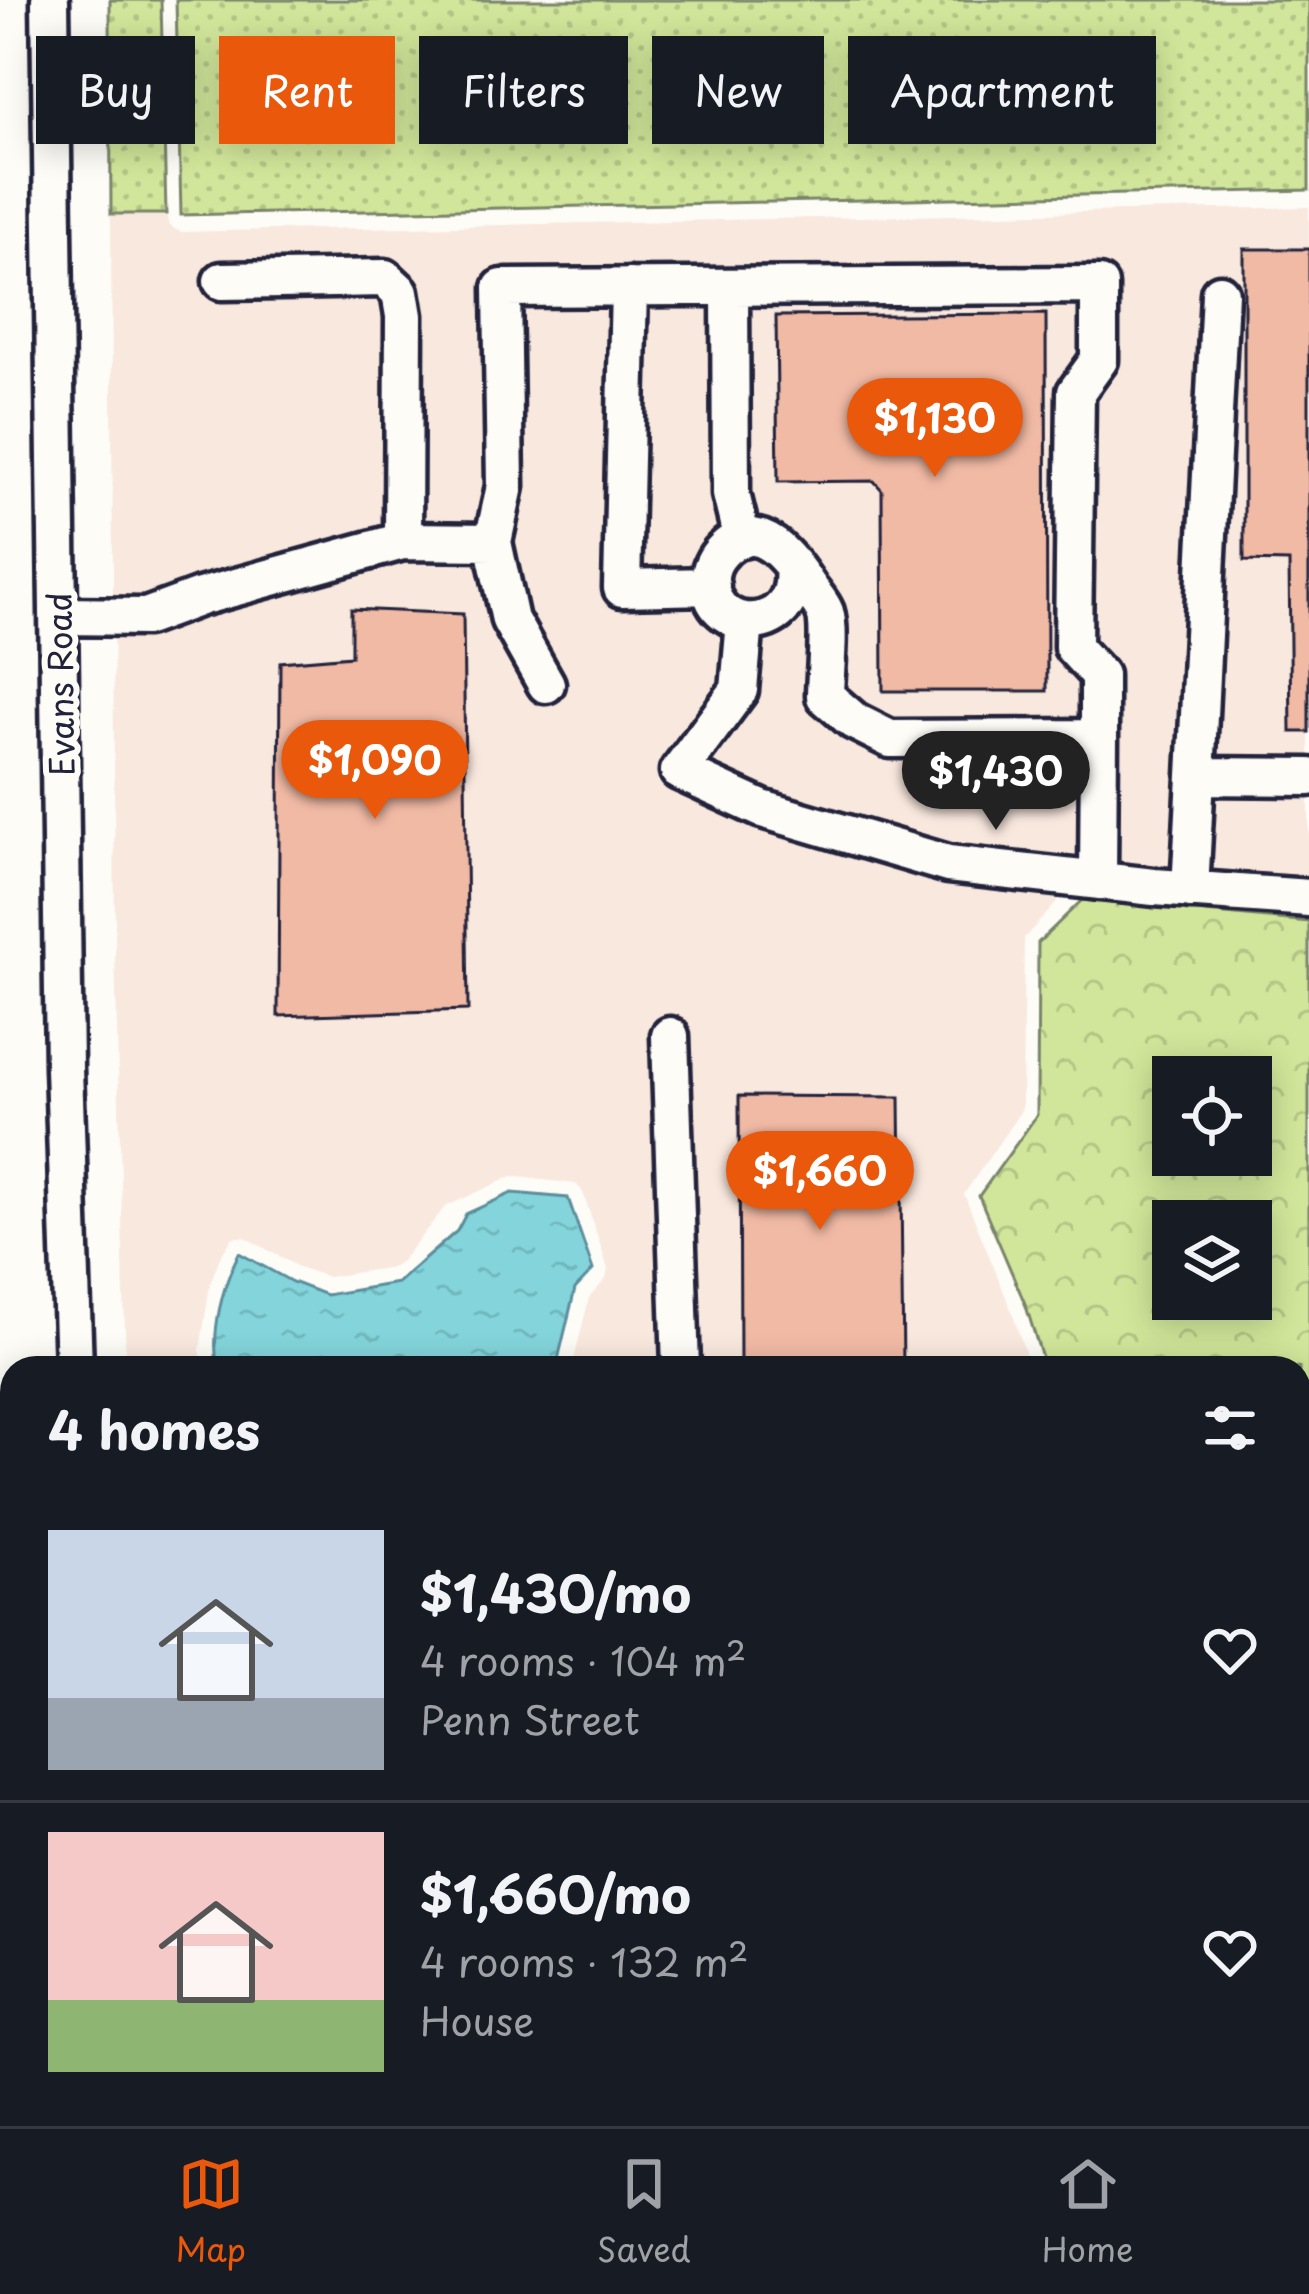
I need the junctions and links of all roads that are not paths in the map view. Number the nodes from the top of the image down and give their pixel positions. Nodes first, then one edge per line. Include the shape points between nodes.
1 (50, 0) edge
2 (222, 281) dead end
3 (629, 287) junction
4 (730, 287) junction
5 (1220, 293) dead end
6 (742, 539) junction
7 (403, 541) junction
8 (493, 542) junction
9 (793, 569) junction
10 (711, 586) junction
11 (58, 616) junction
12 (745, 621) junction
13 (546, 684) dead end
14 (1099, 738) junction
15 (1196, 776) junction
16 (1309, 777) edge
17 (1098, 881) junction
18 (1190, 890) junction
19 (1309, 898) edge
20 (670, 1036) dead end
21 (74, 1356) edge
22 (681, 1356) edge

1 - 11 street, Evans Road
2 - 7 street via 385,278 400,292
3 - 4 street
3 - 8 street via 502,288 505,486
3 - 10 street via 622,588
4 - 6 street via 731,494
4 - 14 street via 1099,285 1099,360 1076,392 1073,647 1099,675
5 - 15 street
6 - 9 street via 769,541
6 - 10 street via 719,554
7 - 8 street
7 - 11 street via 146,617
8 - 13 street via 510,620
9 - 12 street via 781,611
9 - 14 street via 825,612 825,696 854,721 890,739
10 - 12 street via 719,606
11 - 21 street, Evans Road
12 - 17 street via 739,690 679,771 762,809 948,864
14 - 17 street
15 - 16 street
15 - 18 street
17 - 18 street
18 - 19 street
20 - 22 street

